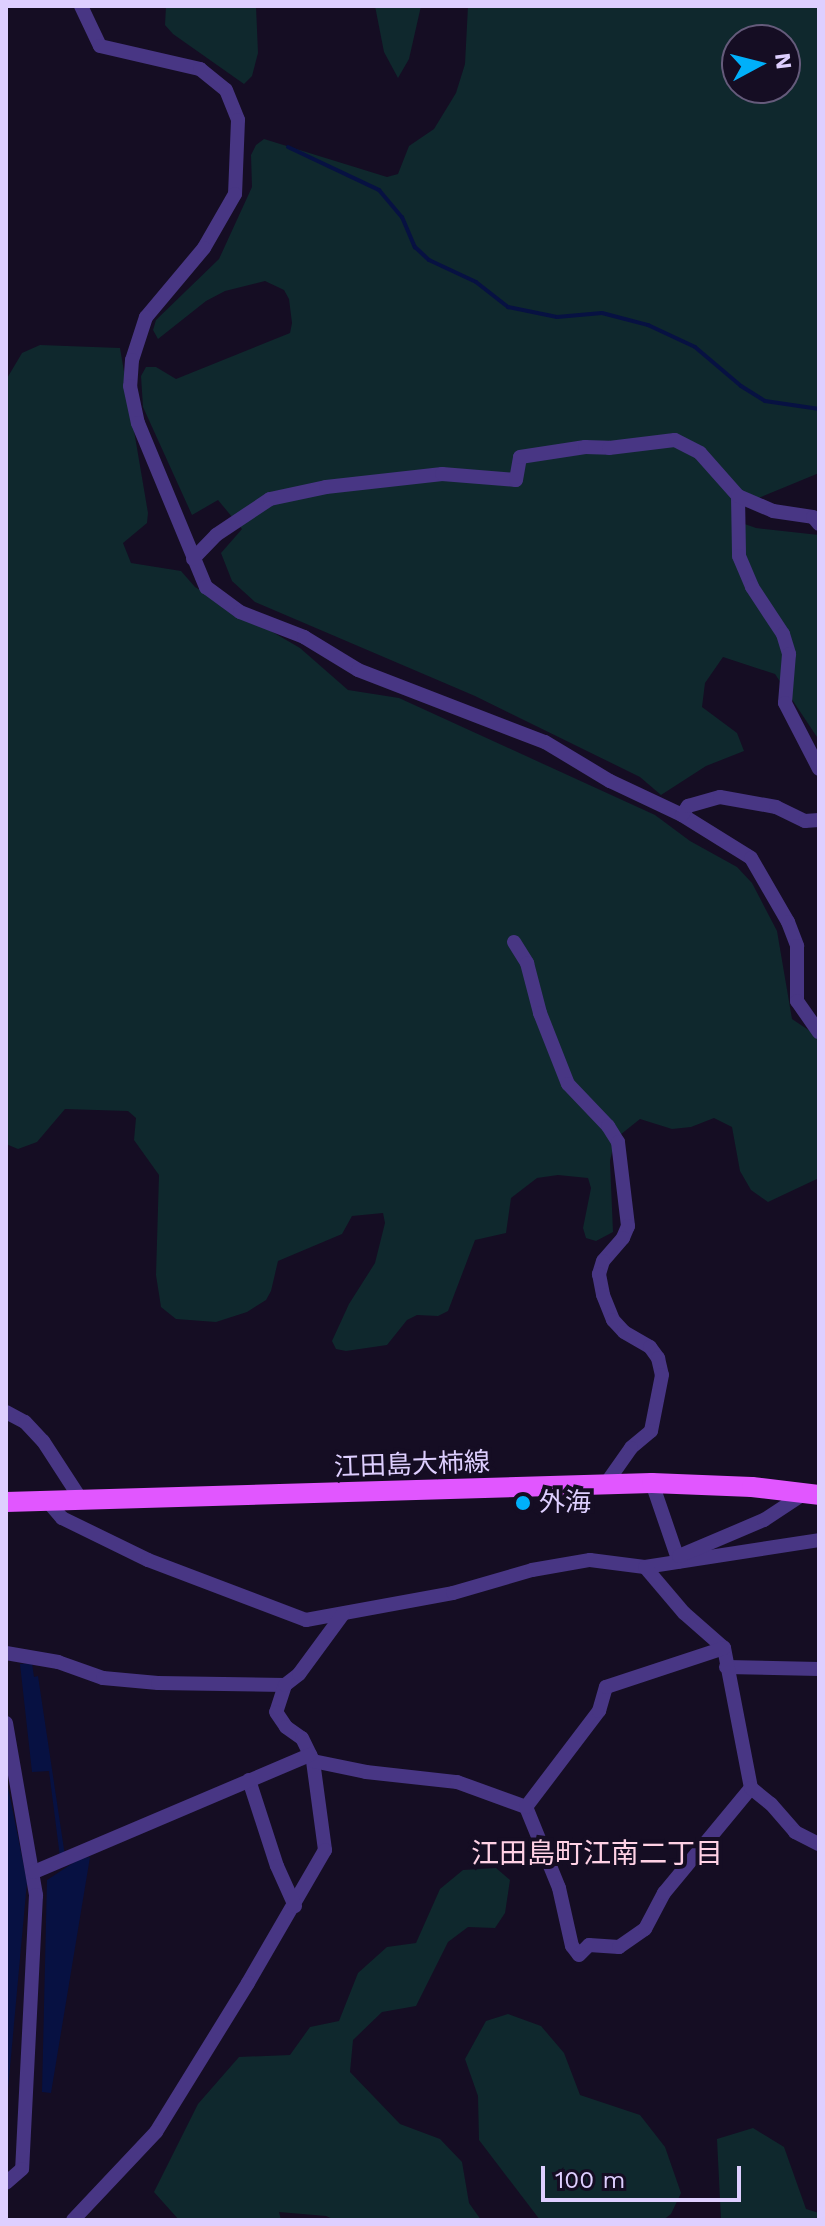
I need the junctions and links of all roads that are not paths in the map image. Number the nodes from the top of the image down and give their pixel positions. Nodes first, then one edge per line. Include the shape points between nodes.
1 (81, 6) edge
2 (738, 496) junction
3 (819, 524) edge
4 (193, 559) junction
5 (819, 769) edge
6 (682, 815) junction
7 (819, 820) edge
8 (514, 942) dead end
9 (819, 1032) edge
10 (6, 1412) edge
11 (652, 1483) junction
12 (605, 1485) junction
13 (812, 1494) edge
14 (82, 1501) junction
15 (6, 1502) edge
16 (49, 1503) junction
17 (819, 1540) edge
18 (679, 1559) junction
19 (645, 1567) junction
20 (343, 1614) junction
21 (724, 1648) junction
22 (6, 1653) edge
23 (726, 1667) junction
24 (819, 1669) edge
25 (285, 1685) junction
26 (6, 1723) edge
27 (311, 1758) junction
28 (249, 1780) junction
29 (751, 1788) junction
30 (526, 1807) junction
31 (819, 1844) edge
32 (34, 1872) junction
33 (295, 1906) junction
34 (6, 2183) edge
35 (73, 2220) edge

1 - 4 street via 100,46 200,69 226,90 238,120 235,194 228,212 146,317 132,360 130,386 138,423
2 - 3 street via 773,511 813,517
2 - 4 street via 700,453 675,440 585,447 520,457 516,480 442,474 270,499 216,535
2 - 5 street via 739,556 783,634 789,654 785,703
4 - 6 street via 206,587 240,612 304,637 358,670 545,742
6 - 7 street via 688,806 720,797 776,807 805,821
6 - 9 street via 751,858 788,922 797,946 797,1001
8 - 12 street via 527,963 568,1084 618,1142 628,1226 599,1274 613,1320 650,1347 662,1375 651,1431 631,1448
10 - 14 street via 43,1441
11 - 12 main road, 江田島大柿線
11 - 13 main road, 江田島大柿線
11 - 18 street
12 - 14 main road, 江田島大柿線
13 - 18 street
14 - 16 main road, 江田島大柿線
15 - 16 main road, 江田島大柿線
16 - 20 street via 62,1518 148,1560 306,1620
17 - 18 street
18 - 19 street
19 - 20 street via 590,1560
19 - 21 street via 684,1613
20 - 25 street
21 - 23 street
21 - 30 street via 606,1687 599,1711
22 - 25 street via 58,1662 103,1678
23 - 24 street
23 - 29 street
25 - 27 street via 276,1712 302,1738
26 - 32 street
27 - 28 street
27 - 30 street via 366,1772 457,1782
27 - 33 street via 325,1850
28 - 32 street
28 - 33 street
29 - 30 street via 664,1893 645,1929 619,1947 589,1945 579,1955
29 - 31 street via 795,1832
32 - 34 street via 36,1938 22,2169
33 - 35 street via 156,2132

